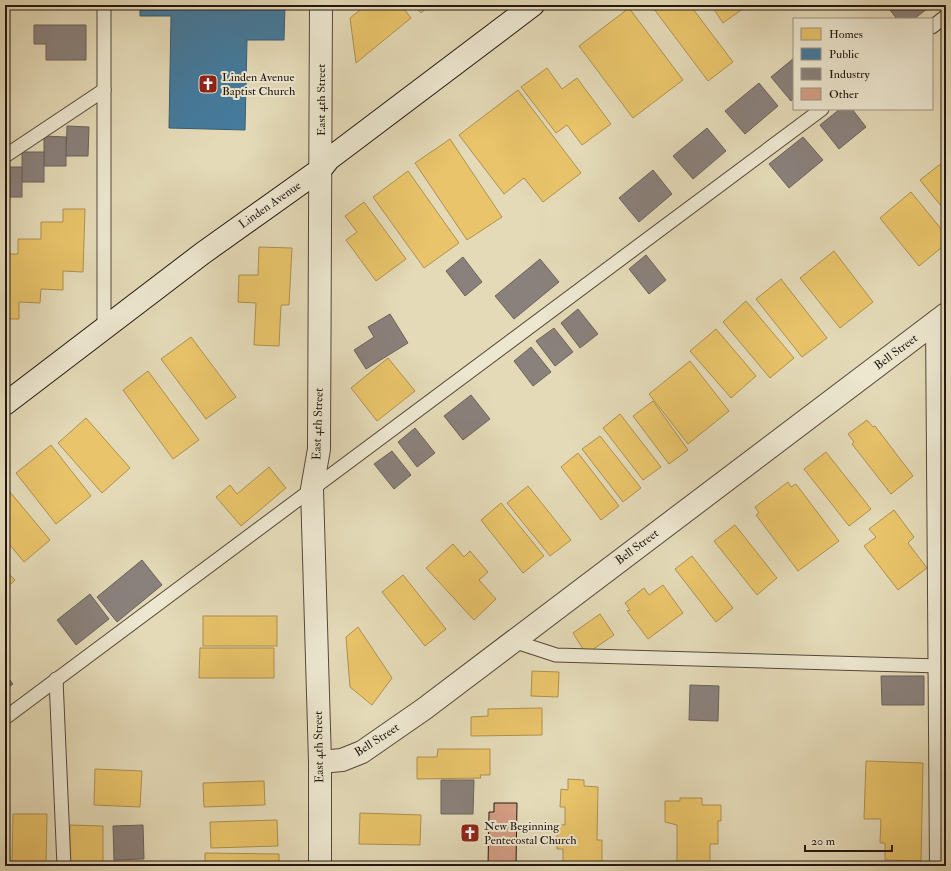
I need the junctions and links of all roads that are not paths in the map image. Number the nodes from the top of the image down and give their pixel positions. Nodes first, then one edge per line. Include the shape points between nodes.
1 (104, 5) edge
2 (321, 5) edge
3 (533, 5) edge
4 (946, 16) edge
5 (933, 26) edge
6 (104, 90) junction
7 (821, 110) edge
8 (5, 156) edge
9 (321, 169) junction
10 (942, 317) edge
11 (104, 327) junction
12 (5, 404) edge
13 (312, 489) junction
14 (513, 641) junction
15 (940, 666) junction
16 (56, 679) junction
17 (5, 718) edge
18 (320, 762) junction
19 (64, 866) edge
20 (320, 866) edge
21 (941, 866) edge

1 - 6 lane
2 - 9 street, East 4th Street
3 - 9 street, Linden Avenue via 329,159
4 - 5 lane
6 - 8 lane
6 - 11 lane
7 - 13 lane
9 - 11 street, Linden Avenue
9 - 13 street, East 4th Street via 319,449
10 - 14 street, Bell Street
10 - 15 street
11 - 12 street, Linden Avenue
13 - 16 lane
13 - 18 street, East 4th Street
14 - 15 lane via 556,655
14 - 18 street, Bell Street via 362,752 342,760
15 - 21 street
16 - 17 lane
16 - 19 lane
18 - 20 street, East 4th Street

